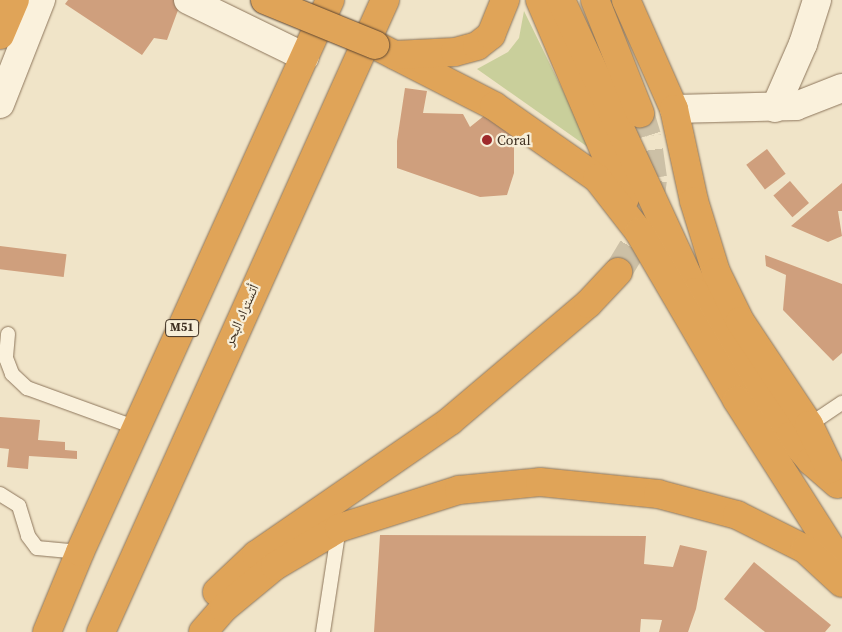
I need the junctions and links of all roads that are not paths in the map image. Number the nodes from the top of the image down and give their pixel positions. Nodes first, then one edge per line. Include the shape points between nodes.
1 (14, 0) edge
2 (42, 0) edge
3 (188, 0) edge
4 (265, 0) edge
5 (330, 0) edge
6 (386, 0) edge
7 (505, 0) edge
8 (540, 0) edge
9 (560, 0) edge
10 (595, 0) edge
11 (626, 0) edge
12 (817, 0) edge
13 (0, 35) edge
14 (393, 55) junction
15 (305, 57) junction
16 (842, 88) edge
17 (0, 104) edge
18 (775, 108) junction
19 (674, 109) junction
20 (640, 113) tunnel mouth
21 (639, 232) junction
22 (618, 272) tunnel mouth
23 (8, 334) dead end
24 (842, 403) edge
25 (809, 425) junction
26 (137, 428) junction
27 (839, 488) edge
28 (0, 494) edge
29 (339, 528) junction
30 (80, 552) junction
31 (842, 565) edge
32 (842, 584) edge
33 (65, 592) junction
34 (26, 632) edge
35 (48, 632) edge
36 (100, 632) edge
37 (188, 632) edge
38 (203, 632) edge
39 (323, 632) edge

1 - 13 highway
2 - 17 street
3 - 15 street
4 - 14 highway, bridge
5 - 15 highway, M51
6 - 36 highway, أتستراد البحر
7 - 14 highway via 491,35 477,46 455,52
8 - 21 highway
9 - 27 highway via 695,292 790,436 811,462
10 - 20 highway
11 - 19 highway
12 - 18 street via 803,44
14 - 21 highway via 494,106 548,142 596,178
15 - 26 highway, M51
16 - 18 street via 819,100
18 - 19 street
19 - 25 highway via 694,201 716,272 740,321
21 - 31 highway via 736,400
22 - 37 highway via 588,304 450,421 256,555 211,598
23 - 26 lane via 6,358 12,374 27,388
24 - 25 lane
25 - 27 highway
26 - 30 highway, M51
28 - 30 lane via 19,506 28,536 37,548
29 - 32 highway via 459,490 540,482 658,494 737,515 805,549
29 - 38 highway via 275,566 224,608
29 - 39 lane
30 - 33 highway, M51
33 - 34 highway
33 - 35 highway, M51

